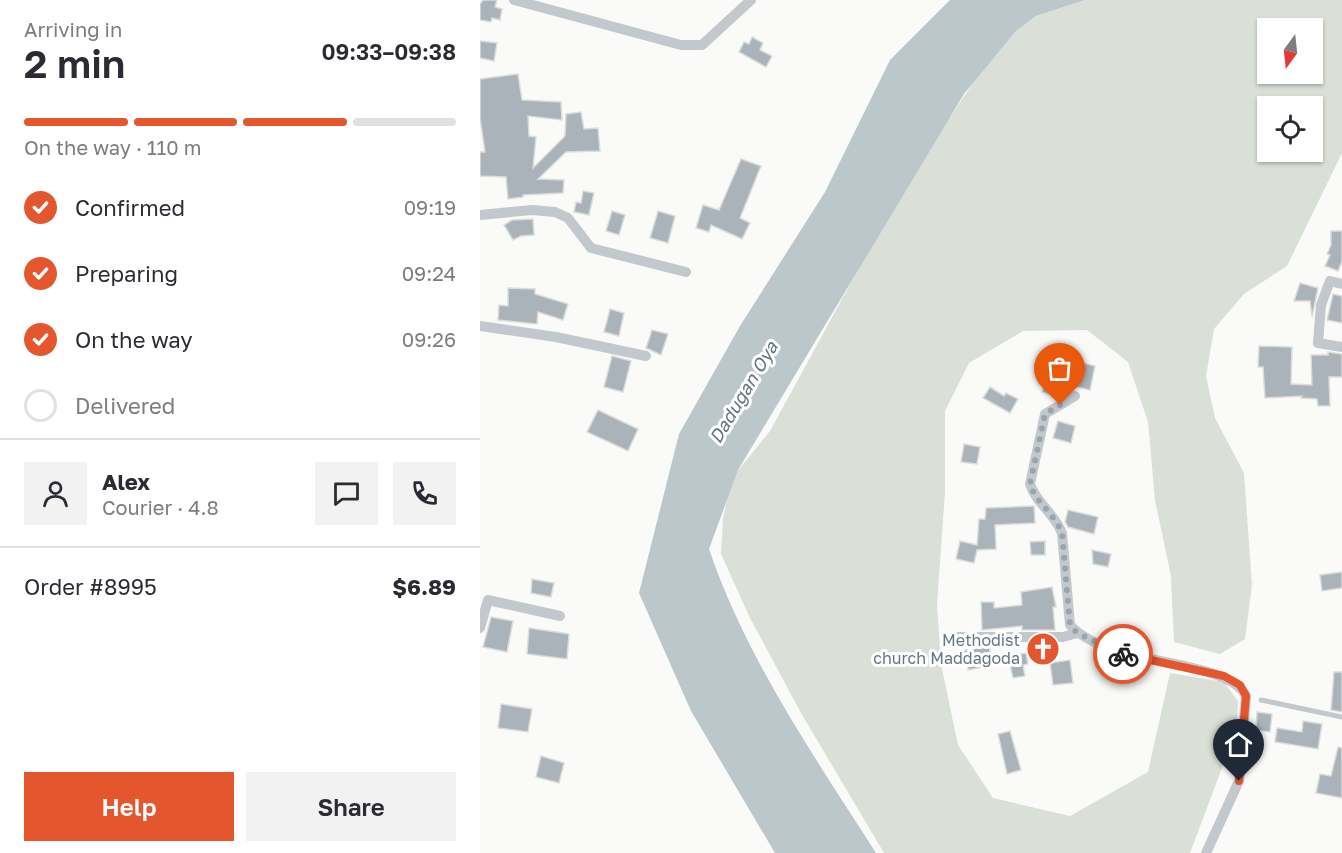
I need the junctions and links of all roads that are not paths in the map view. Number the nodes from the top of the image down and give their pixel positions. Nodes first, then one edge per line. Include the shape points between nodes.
1 (514, 0) edge
2 (751, 0) edge
3 (480, 215) edge
4 (686, 272) dead end
5 (1342, 284) edge
6 (480, 326) edge
7 (1342, 347) edge
8 (646, 356) dead end
9 (1075, 396) dead end
10 (560, 616) dead end
11 (480, 628) edge
12 (1077, 633) junction
13 (958, 637) dead end
14 (1261, 700) dead end
15 (1342, 717) edge
16 (1206, 853) edge

1 - 2 street via 681,45 702,45
3 - 4 street via 555,212 568,218 591,248
5 - 7 street via 1330,281 1321,305 1318,343
6 - 8 street
9 - 12 street via 1045,414 1030,484 1062,533 1070,625
10 - 11 street via 488,600
12 - 13 street via 1063,638
12 - 16 street via 1123,654 1224,676 1240,685 1246,696 1239,781
14 - 15 lane

